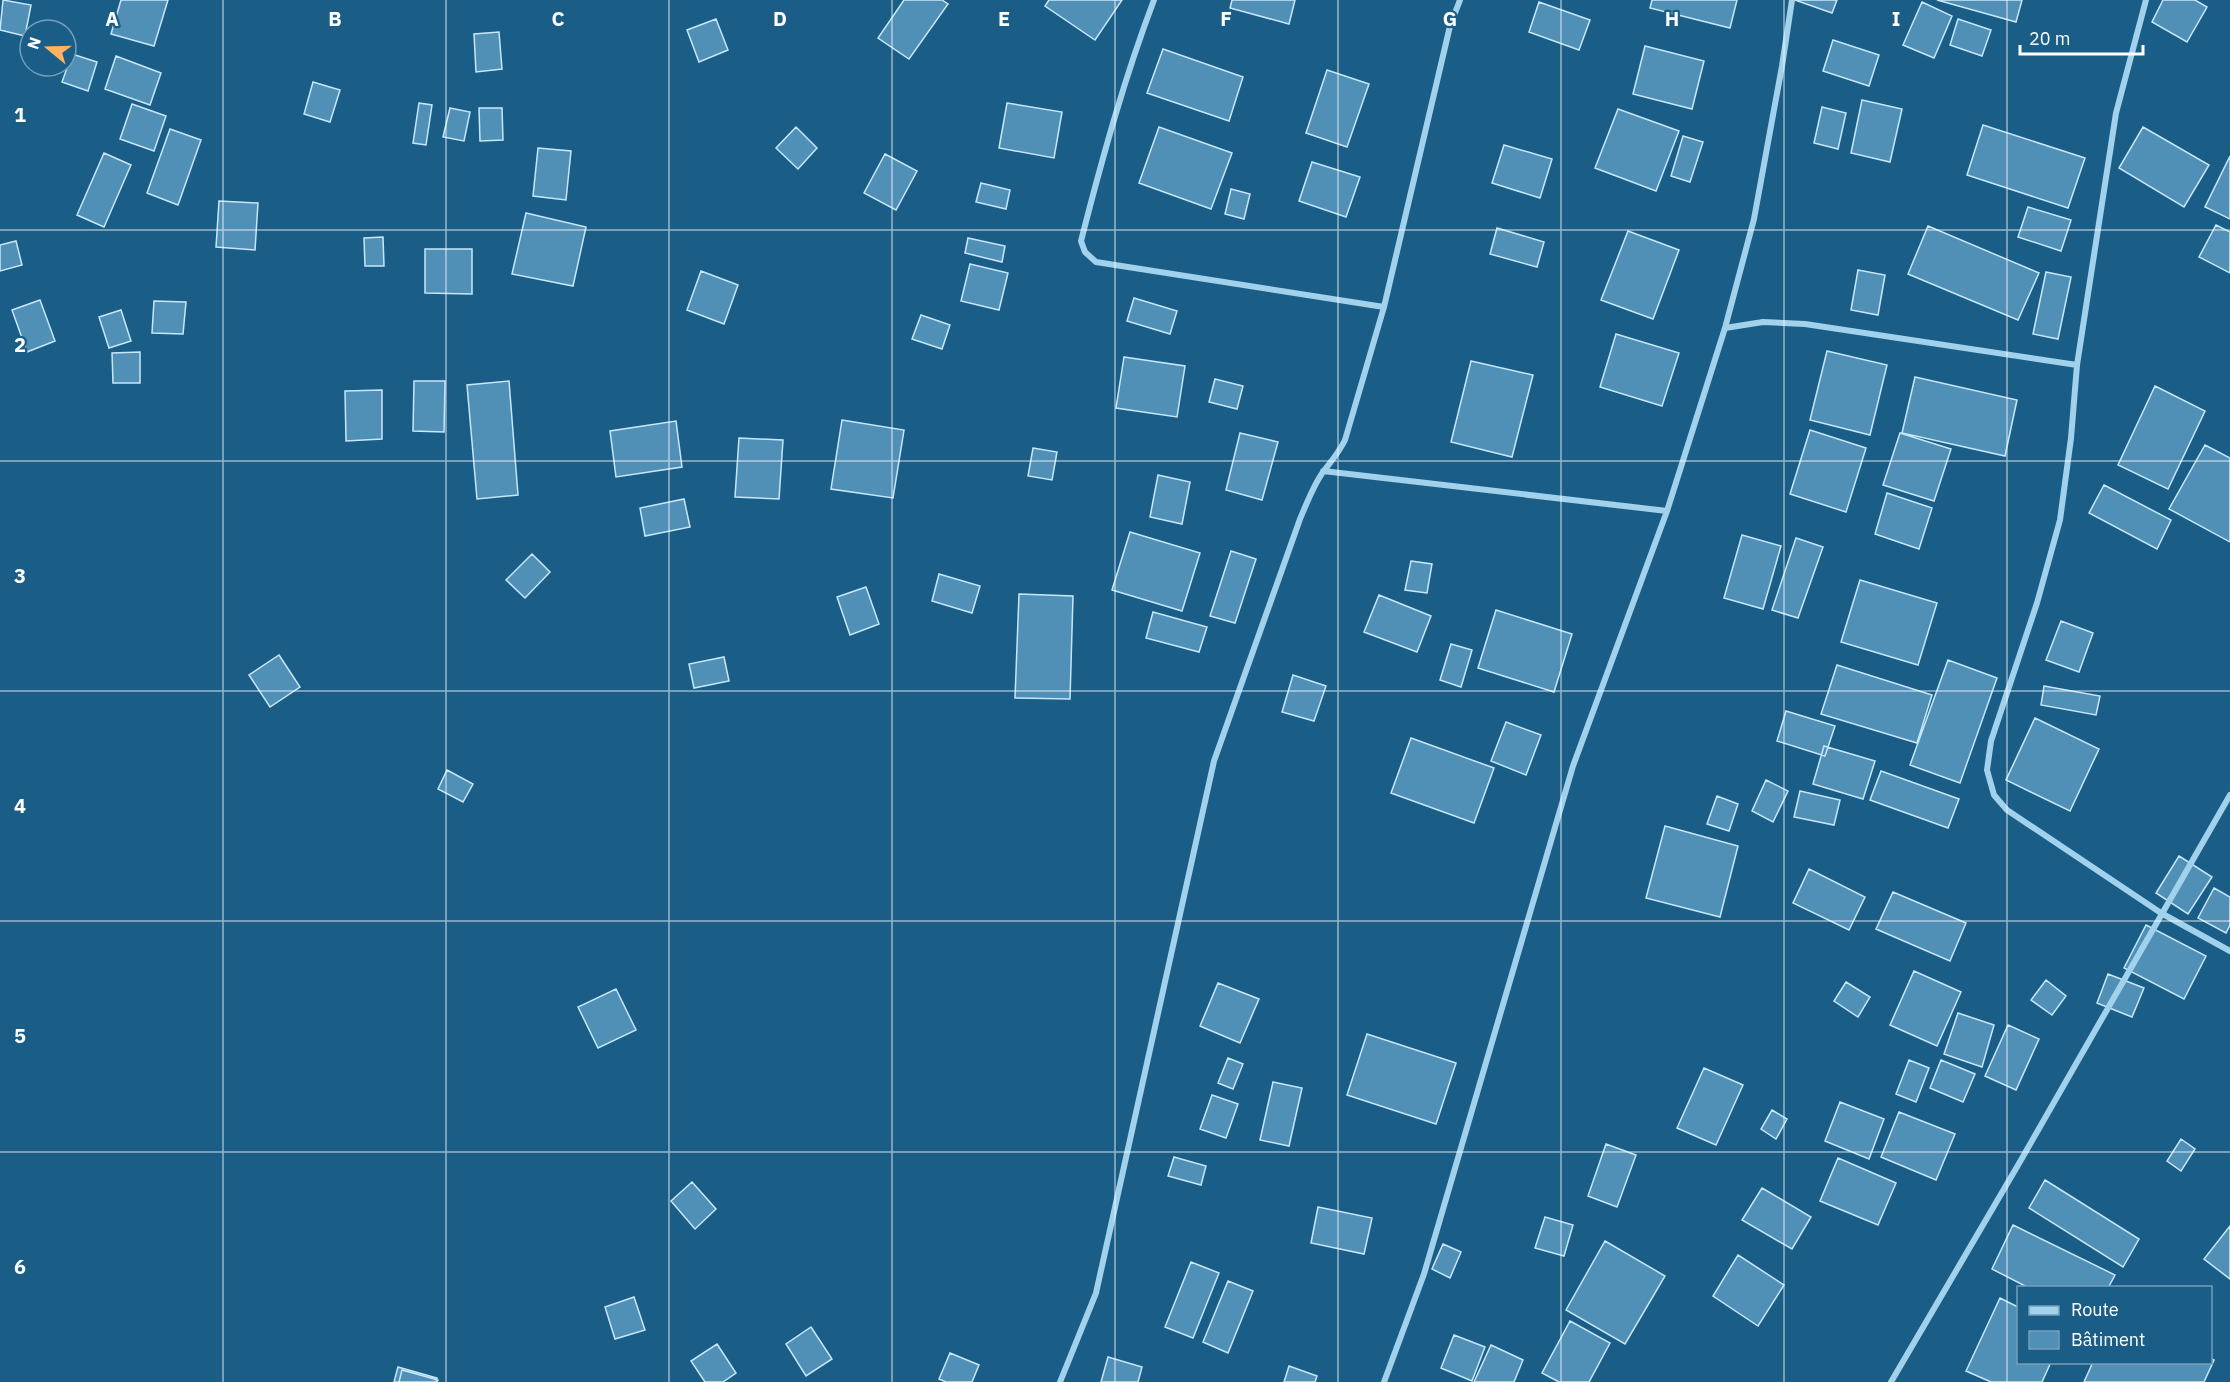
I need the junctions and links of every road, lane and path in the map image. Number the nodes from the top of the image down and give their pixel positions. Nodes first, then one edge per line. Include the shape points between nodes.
1 (1154, 0) edge
2 (1460, 0) edge
3 (1792, 0) edge
4 (2146, 0) edge
5 (1384, 307) junction
6 (1725, 328) junction
7 (2076, 365) junction
8 (1323, 471) junction
9 (1667, 511) junction
10 (2230, 795) edge
11 (2161, 913) junction
12 (2230, 951) edge
13 (1060, 1382) edge
14 (1384, 1382) edge
15 (1891, 1382) edge

1 - 5 street via 1106,146 1082,241 1085,252 1096,262
2 - 5 street via 1450,26
3 - 6 street via 1754,219
4 - 7 street via 2116,113
5 - 8 street via 1345,441
6 - 7 street via 1763,322 1805,324
6 - 9 street
7 - 11 street via 2060,520 1991,741 1987,770 1994,795 2007,810
8 - 9 street
8 - 13 street via 1300,519 1214,761 1096,1293
9 - 14 street via 1573,766 1424,1274
10 - 11 street
11 - 12 street
11 - 15 street

